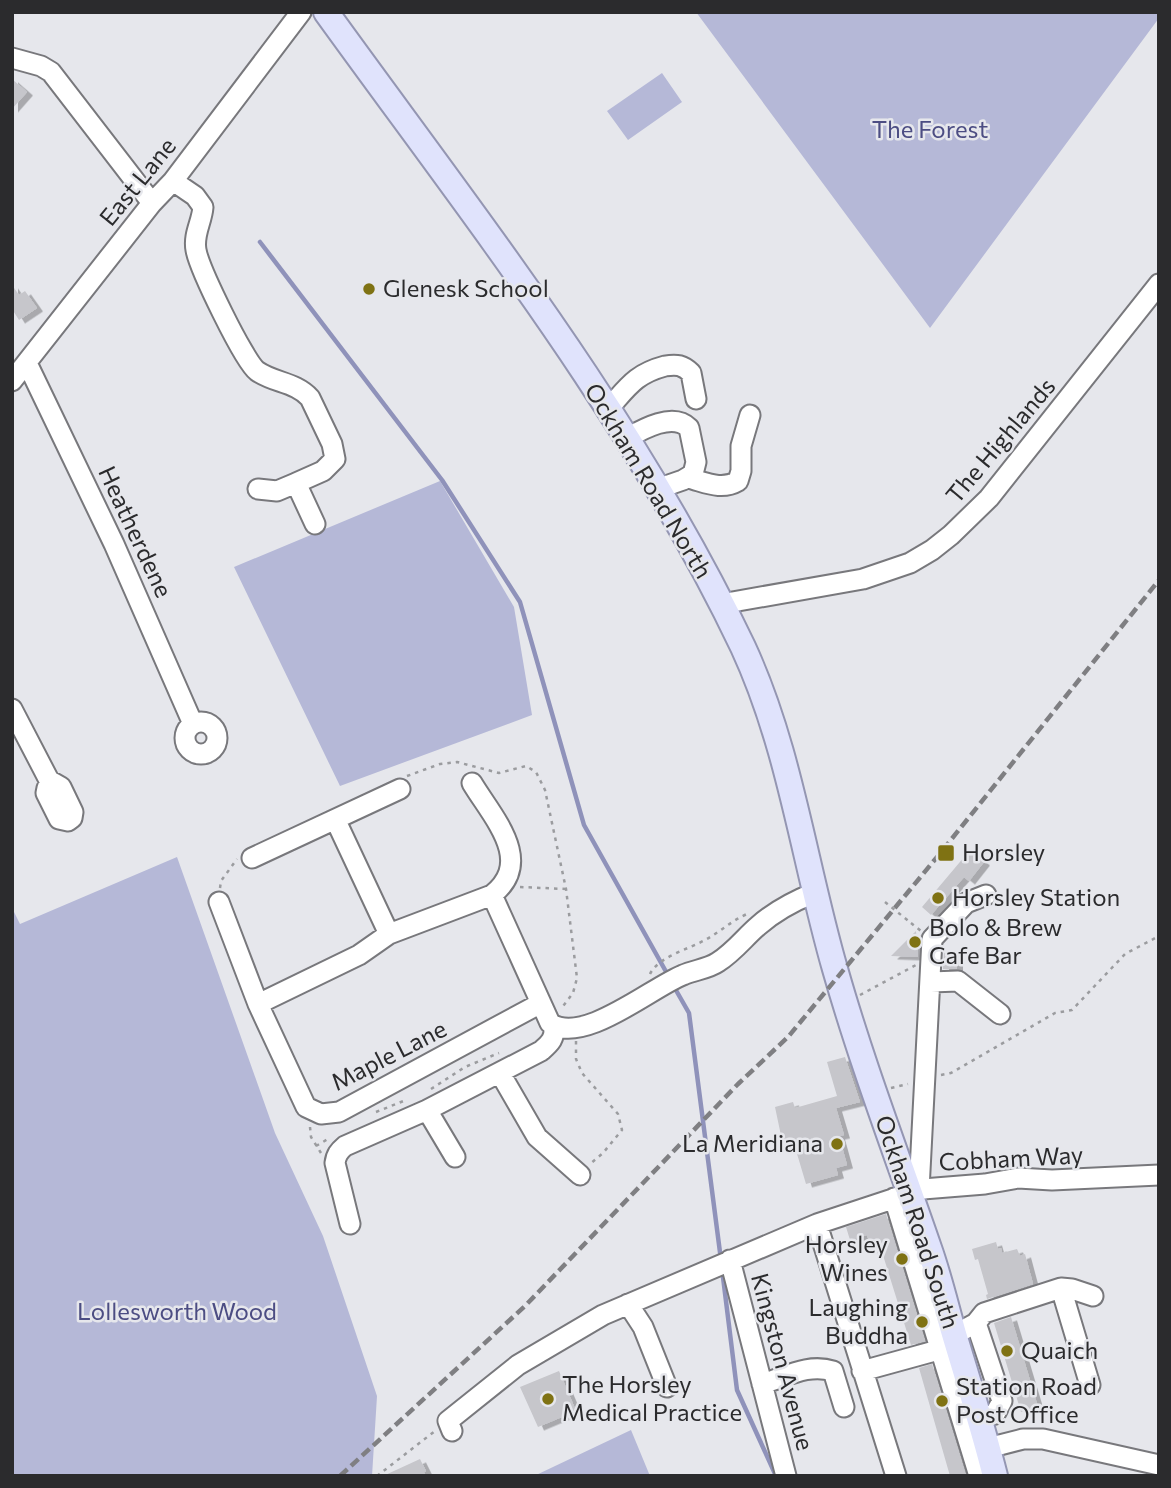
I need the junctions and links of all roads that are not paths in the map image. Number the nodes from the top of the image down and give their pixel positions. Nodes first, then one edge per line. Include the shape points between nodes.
1 (301, 12) edge
2 (326, 12) edge
3 (12, 58) edge
4 (173, 181) junction
5 (152, 203) junction
6 (1159, 284) edge
7 (27, 363) junction
8 (12, 381) edge
9 (696, 399) dead end
10 (608, 409) junction
11 (750, 415) dead end
12 (627, 438) junction
13 (688, 478) junction
14 (296, 483) junction
15 (258, 489) dead end
16 (657, 489) junction
17 (315, 524) dead end
18 (721, 604) junction
19 (12, 709) edge
20 (193, 724) dead end
21 (472, 783) dead end
22 (51, 784) dead end
23 (400, 789) dead end
24 (336, 821) junction
25 (252, 858) dead end
26 (498, 891) junction
27 (814, 892) junction
28 (986, 895) dead end
29 (219, 902) dead end
30 (389, 934) junction
31 (835, 970) joint
32 (931, 982) junction
33 (258, 1004) junction
34 (1000, 1014) dead end
35 (549, 1017) junction
36 (500, 1073) junction
37 (423, 1099) junction
38 (455, 1157) dead end
39 (911, 1161) junction
40 (580, 1175) road end
41 (1159, 1175) edge
42 (907, 1194) junction
43 (350, 1224) dead end
44 (817, 1224) junction
45 (730, 1260) junction
46 (1061, 1289) junction
47 (1093, 1296) dead end
48 (628, 1304) junction
49 (976, 1323) junction
50 (950, 1343) junction
51 (862, 1371) junction
52 (762, 1384) junction
53 (1090, 1385) dead end
54 (667, 1387) dead end
55 (844, 1407) dead end
56 (979, 1418) junction
57 (450, 1426) road end
58 (988, 1448) junction
59 (1159, 1465) edge
60 (786, 1476) edge
61 (896, 1476) edge
62 (979, 1476) edge
63 (995, 1476) edge

1 - 4 street, East Lane
2 - 10 main road, Ockham Road North
3 - 5 street via 51,72
4 - 5 street, East Lane
4 - 14 street via 203,207 195,241 199,262 249,362 264,376 304,392 332,444 335,459 331,465
5 - 7 street, East Lane
6 - 18 street, The Highlands via 989,498 932,550 863,579
7 - 8 street, East Lane
7 - 20 street, Heatherdene
9 - 10 street via 691,373 672,365 646,371
10 - 12 main road, Ockham Road North
11 - 13 street via 738,481 724,486
12 - 13 street via 656,422 686,424 696,461
12 - 16 main road, Ockham Road North
13 - 16 street
14 - 15 street via 277,491
14 - 17 street
16 - 18 main road, Ockham Road North
18 - 27 main road, Ockham Road North via 764,695
19 - 22 street
21 - 26 street via 509,843 511,869
23 - 24 street
24 - 25 street
24 - 30 street
26 - 30 street
26 - 35 street
27 - 31 main road, Ockham Road North
27 - 35 street via 759,925 716,964 665,977 631,1006 593,1024
28 - 32 street via 966,903 932,939
29 - 33 street, Maple Lane
30 - 33 street via 359,955
31 - 39 main road, Ockham Road South via 874,1093
32 - 34 street via 958,981
32 - 39 street via 927,1079
33 - 35 street, Maple Lane via 306,1107 321,1114 339,1112
35 - 36 street via 555,1035 551,1042
36 - 37 street
36 - 40 street via 537,1137
37 - 38 street
37 - 43 street via 336,1156
39 - 42 main road, Ockham Road South
41 - 42 street, Cobham Way via 1052,1181 1018,1178
42 - 44 street, Kingston Avenue
42 - 50 main road, Ockham Road South via 931,1254
44 - 45 street, Kingston Avenue
44 - 51 street
45 - 48 street, Kingston Avenue
45 - 52 street, Kingston Avenue
46 - 47 street
46 - 49 street via 984,1313
46 - 53 street
48 - 54 street via 643,1327
48 - 57 street, Kingston Avenue via 529,1359
49 - 50 street
49 - 56 street via 1002,1401 995,1413
50 - 51 street
50 - 56 main road, Ockham Road South
50 - 62 street
51 - 61 street
52 - 55 street via 813,1366 833,1371
52 - 60 street, Kingston Avenue
56 - 58 main road, Ockham Road South
58 - 59 street via 1023,1438 1043,1439
58 - 63 main road, Ockham Road South

